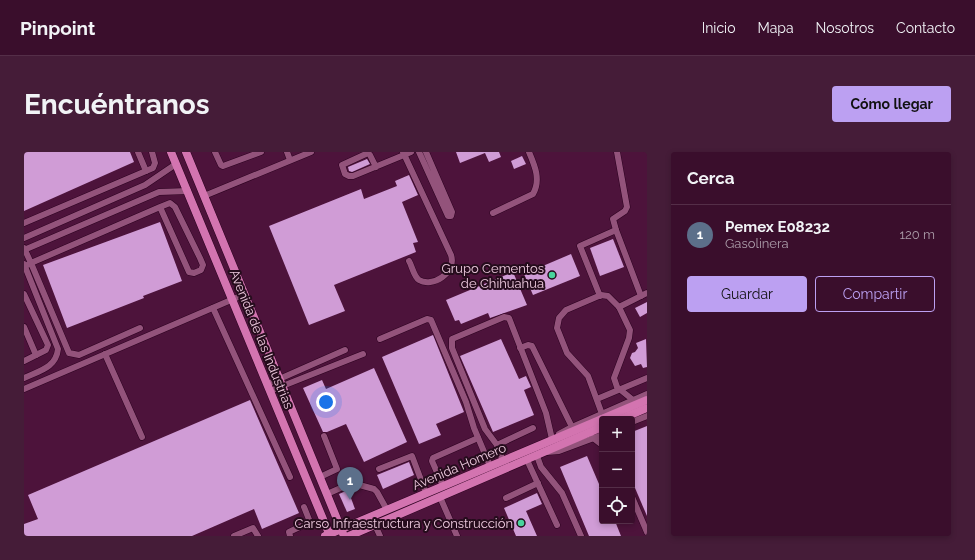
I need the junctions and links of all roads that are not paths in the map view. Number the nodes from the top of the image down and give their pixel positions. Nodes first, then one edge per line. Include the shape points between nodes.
1 (138, 152) edge
2 (152, 152) edge
3 (171, 152) edge
4 (186, 152) edge
5 (216, 152) edge
6 (261, 152) edge
7 (286, 152) edge
8 (309, 152) edge
9 (411, 152) edge
10 (419, 152) edge
11 (426, 152) edge
12 (529, 152) edge
13 (616, 152) edge
14 (403, 154) edge
15 (290, 160) junction
16 (176, 164) junction
17 (376, 167) junction
18 (146, 171) junction
19 (145, 186) junction
20 (188, 191) junction
21 (150, 196) junction
22 (204, 196) junction
23 (192, 201) junction
24 (160, 207) junction
25 (86, 212) junction
26 (493, 213) dead end
27 (90, 221) junction
28 (24, 223) edge
29 (616, 230) junction
30 (24, 238) edge
31 (24, 249) edge
32 (409, 261) dead end
33 (26, 262) edge
34 (24, 294) edge
35 (245, 294) junction
36 (644, 295) edge
37 (600, 296) junction
38 (233, 300) junction
39 (619, 307) junction
40 (213, 308) junction
41 (24, 327) edge
42 (140, 328) dead end
43 (380, 339) dead end
44 (520, 348) junction
45 (345, 350) dead end
46 (105, 354) junction
47 (363, 354) dead end
48 (36, 355) junction
49 (329, 358) junction
50 (24, 361) edge
51 (333, 366) junction
52 (296, 372) junction
53 (24, 378) edge
54 (647, 378) edge
55 (298, 379) junction
56 (281, 382) junction
57 (269, 388) junction
58 (24, 389) edge
59 (619, 389) junction
60 (647, 394) edge
61 (596, 399) junction
62 (633, 400) junction
63 (647, 400) edge
64 (647, 408) edge
65 (602, 416) edge
66 (604, 416) edge
67 (605, 416) edge
68 (628, 416) edge
69 (647, 416) edge
70 (599, 418) edge
71 (599, 419) edge
72 (635, 421) edge
73 (572, 427) junction
74 (533, 428) dead end
75 (599, 428) edge
76 (324, 436) dead end
77 (599, 436) edge
78 (142, 437) dead end
79 (478, 438) junction
80 (593, 438) junction
81 (552, 439) junction
82 (599, 443) edge
83 (497, 445) junction
84 (542, 450) junction
85 (527, 460) junction
86 (503, 461) junction
87 (490, 466) junction
88 (379, 469) dead end
89 (290, 477) dead end
90 (320, 477) junction
91 (538, 483) junction
92 (443, 486) junction
93 (426, 493) junction
94 (327, 494) junction
95 (440, 497) junction
96 (506, 498) dead end
97 (635, 504) edge
98 (304, 507) dead end
99 (387, 510) junction
100 (375, 525) junction
101 (557, 525) dead end
102 (647, 532) edge
103 (342, 533) edge
104 (328, 535) edge
105 (234, 536) edge
106 (258, 536) edge
107 (290, 536) edge
108 (349, 536) edge
109 (380, 536) edge
110 (457, 536) edge
111 (581, 536) edge

1 - 18 street
2 - 18 street via 155,163 153,168
3 - 16 main road, Avenida de las Industrias
4 - 22 main road, Avenida de las Industrias
5 - 6 street via 223,166
7 - 15 street
8 - 15 street
9 - 14 street
10 - 11 street via 450,216 452,212
12 - 26 street via 537,175 536,189 533,194
13 - 29 street via 627,207 614,219
14 - 17 street
14 - 32 street via 452,262 450,270 443,277 426,282 417,278
15 - 22 street
16 - 19 street
16 - 20 main road, Avenida de las Industrias
17 - 17 street via 368,153 342,165 345,174 352,176
18 - 28 street
19 - 21 street
19 - 25 street
20 - 21 street via 165,190
20 - 23 main road, Avenida de las Industrias
21 - 27 street
22 - 23 main road
22 - 35 main road, Avenida de las Industrias
23 - 38 main road, Avenida de las Industrias
24 - 24 street via 170,204 175,207 203,265 201,270 189,272
24 - 33 street
25 - 27 street
25 - 30 street
27 - 31 street
29 - 36 street
29 - 37 street via 580,246
31 - 33 street
33 - 42 street via 69,353 79,355
33 - 53 street via 58,349 57,356 50,366
34 - 48 street via 48,345 46,350
35 - 38 street
35 - 56 main road, Avenida de las Industrias
36 - 39 street
37 - 39 street via 608,296
37 - 61 street via 566,310 559,318 556,328 567,353 587,373
38 - 40 street
38 - 57 main road, Avenida de las Industrias
39 - 59 street via 630,330 614,378
40 - 46 street
40 - 89 street
41 - 48 street
43 - 79 street via 427,319 431,320 466,402
44 - 73 street via 532,346
44 - 81 street via 546,413
44 - 83 street via 509,318 506,317 451,340 485,429
45 - 49 street
46 - 58 street
46 - 78 street
47 - 51 street
48 - 50 street
49 - 51 street
49 - 52 street
51 - 55 street
52 - 55 street
52 - 56 street
54 - 59 street
55 - 56 street
56 - 57 street
56 - 90 main road, Avenida de las Industrias
57 - 104 main road, Avenida de las Industrias
59 - 61 street
59 - 62 street
60 - 62 street
61 - 65 street
62 - 66 street
63 - 67 main road, Avenida Homero
64 - 68 main road
69 - 72 street
70 - 73 street
71 - 84 main road, Avenida Homero
73 - 81 street
74 - 83 street
75 - 84 main road, Avenida Homero
76 - 90 street via 337,469
77 - 80 street
79 - 87 street
79 - 92 street via 433,458
80 - 82 street
80 - 84 street via 559,451
81 - 84 street
83 - 86 street
84 - 85 main road, Avenida Homero
84 - 86 main road, Avenida Homero
84 - 111 street via 541,467 562,493
85 - 91 street
85 - 95 main road, Avenida Homero
86 - 87 main road, Avenida Homero
87 - 92 main road, Avenida Homero
88 - 93 street via 412,456
90 - 94 main road, Avenida de las Industrias
91 - 96 street
91 - 101 street
92 - 93 main road, Avenida Homero
93 - 99 main road, Avenida Homero
94 - 99 street via 352,484 374,488
94 - 103 main road, Avenida de las Industrias
95 - 100 main road, Avenida Homero
95 - 110 street
97 - 102 street
98 - 107 street via 310,522 289,532
99 - 103 main road, Avenida Homero
100 - 108 main road, Avenida Homero
100 - 109 street
103 - 104 main road, Avenida Homero
105 - 106 street via 253,528

